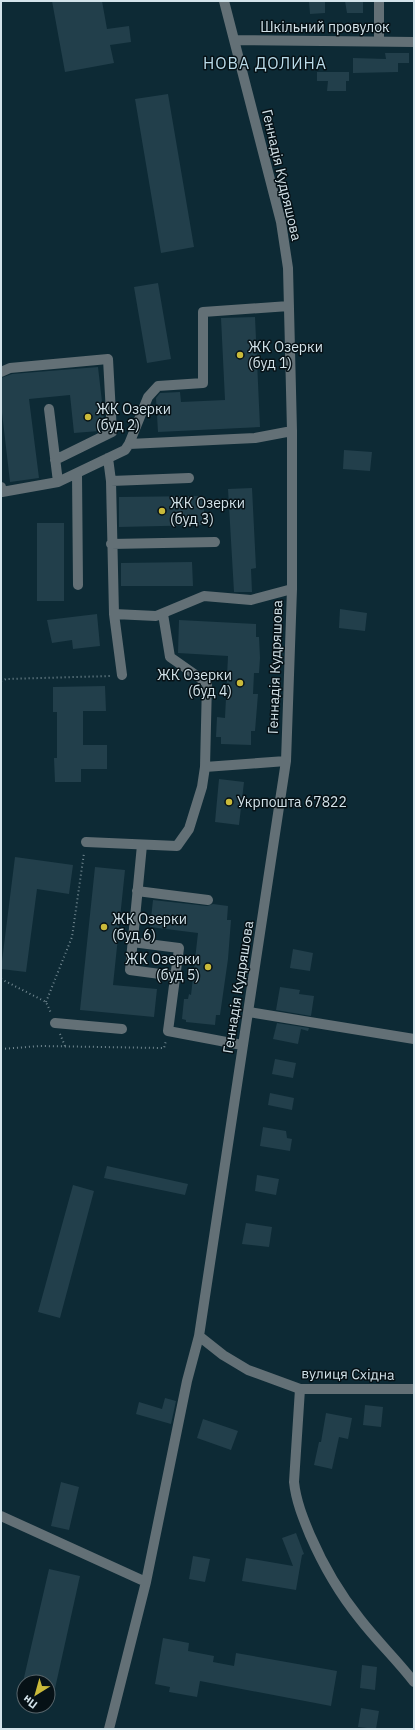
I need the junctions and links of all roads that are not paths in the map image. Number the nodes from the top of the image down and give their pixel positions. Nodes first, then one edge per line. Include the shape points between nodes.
1 (224, 1) edge
2 (379, 1) edge
3 (235, 40) junction
4 (378, 41) junction
5 (414, 42) edge
6 (289, 306) junction
7 (1, 372) edge
8 (48, 409) dead end
9 (292, 431) junction
10 (129, 444) junction
11 (108, 458) junction
12 (55, 460) junction
13 (77, 473) junction
14 (188, 478) dead end
15 (110, 481) junction
16 (58, 482) junction
17 (1, 487) edge
18 (215, 542) dead end
19 (111, 544) junction
20 (78, 585) dead end
21 (292, 589) junction
22 (114, 614) junction
23 (163, 614) junction
24 (122, 675) road end
25 (286, 761) junction
26 (205, 767) junction
27 (86, 842) road end
28 (142, 845) junction
29 (137, 891) junction
30 (208, 900) dead end
31 (132, 942) junction
32 (175, 976) junction
33 (249, 1012) junction
34 (55, 1023) road end
35 (122, 1029) dead end
36 (414, 1039) edge
37 (242, 1046) junction
38 (198, 1336) junction
39 (300, 1389) junction
40 (414, 1389) edge
41 (1, 1516) edge
42 (146, 1582) junction
43 (414, 1682) edge
44 (109, 1729) edge

1 - 3 street, Геннадія Кудряшова
2 - 4 street
3 - 4 street, Шкільний провулок
3 - 6 street, Геннадія Кудряшова via 281,222 288,268
4 - 5 street, Шкільний провулок
6 - 9 street, Геннадія Кудряшова
6 - 10 street via 203,312 203,384 158,386 148,397
7 - 12 street via 10,368 108,359 112,432
8 - 12 street
9 - 10 street via 255,438
9 - 21 street, Геннадія Кудряшова
10 - 11 street via 125,450
11 - 13 street
11 - 15 street
12 - 16 street
13 - 16 street
13 - 20 street
14 - 15 street
15 - 19 street
16 - 17 street via 2,492
18 - 19 street
19 - 22 street
21 - 23 street via 252,600 204,596
21 - 25 street, Геннадія Кудряшова
22 - 23 street
22 - 24 street
23 - 26 street via 170,657 207,683
25 - 26 street
25 - 33 street, Геннадія Кудряшова
26 - 28 street via 202,787 189,829 177,846
27 - 28 street
28 - 29 street
29 - 30 street
29 - 31 street
31 - 32 street via 130,970
31 - 32 street via 179,948
32 - 37 street via 168,1031
33 - 36 street
33 - 37 street, Геннадія Кудряшова
34 - 35 street
37 - 38 street, Геннадія Кудряшова
38 - 39 street, вулиця Східна via 248,1370
38 - 42 street, Геннадія Кудряшова
39 - 40 street, вулиця Східна
39 - 43 street via 294,1482 304,1521 320,1557 340,1592
41 - 42 street
42 - 44 street, Геннадія Кудряшова

